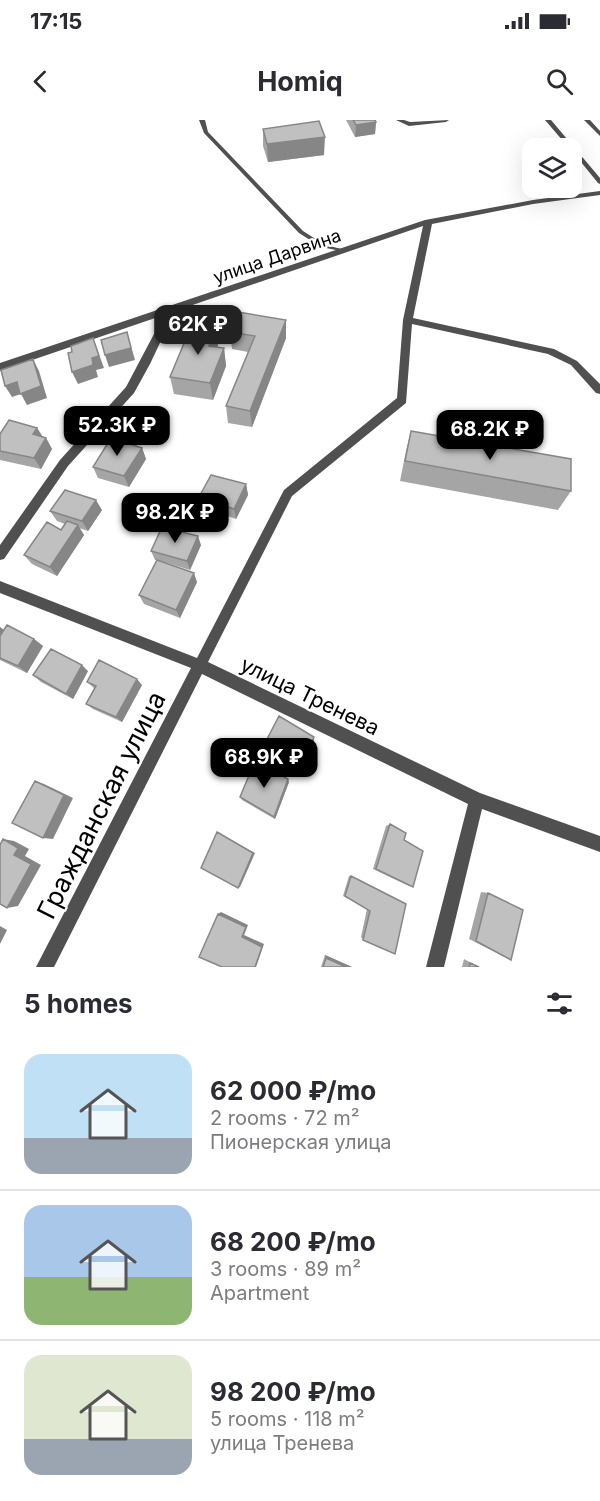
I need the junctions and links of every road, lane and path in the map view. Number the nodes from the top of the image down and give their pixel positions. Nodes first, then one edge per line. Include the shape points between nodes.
1 (202, 120) edge
2 (399, 120) edge
3 (446, 120) edge
4 (548, 120) edge
5 (587, 120) edge
6 (600, 134) edge
7 (600, 182) edge
8 (600, 193) edge
9 (428, 222) junction
10 (344, 250) junction
11 (171, 310) junction
12 (408, 320) junction
13 (0, 367) edge
14 (600, 390) edge
15 (0, 555) edge
16 (0, 587) edge
17 (200, 665) junction
18 (477, 800) junction
19 (600, 844) edge
20 (45, 967) edge
21 (435, 967) edge

1 - 10 lane via 206,132 302,232 323,246
2 - 3 lane via 409,124
4 - 7 lane
5 - 6 lane
8 - 9 street, улица Дарвина
9 - 10 street, улица Дарвина
9 - 12 street, Гражданская улица
10 - 11 street, улица Дарвина
11 - 13 street, улица Дарвина
11 - 15 street via 130,390 64,463
12 - 14 street via 551,351 574,363
12 - 17 street, Гражданская улица via 402,400 288,493
16 - 17 street, улица Тренева
17 - 18 street, улица Тренева
17 - 20 street, Гражданская улица
18 - 19 street, улица Тренева
18 - 21 street

